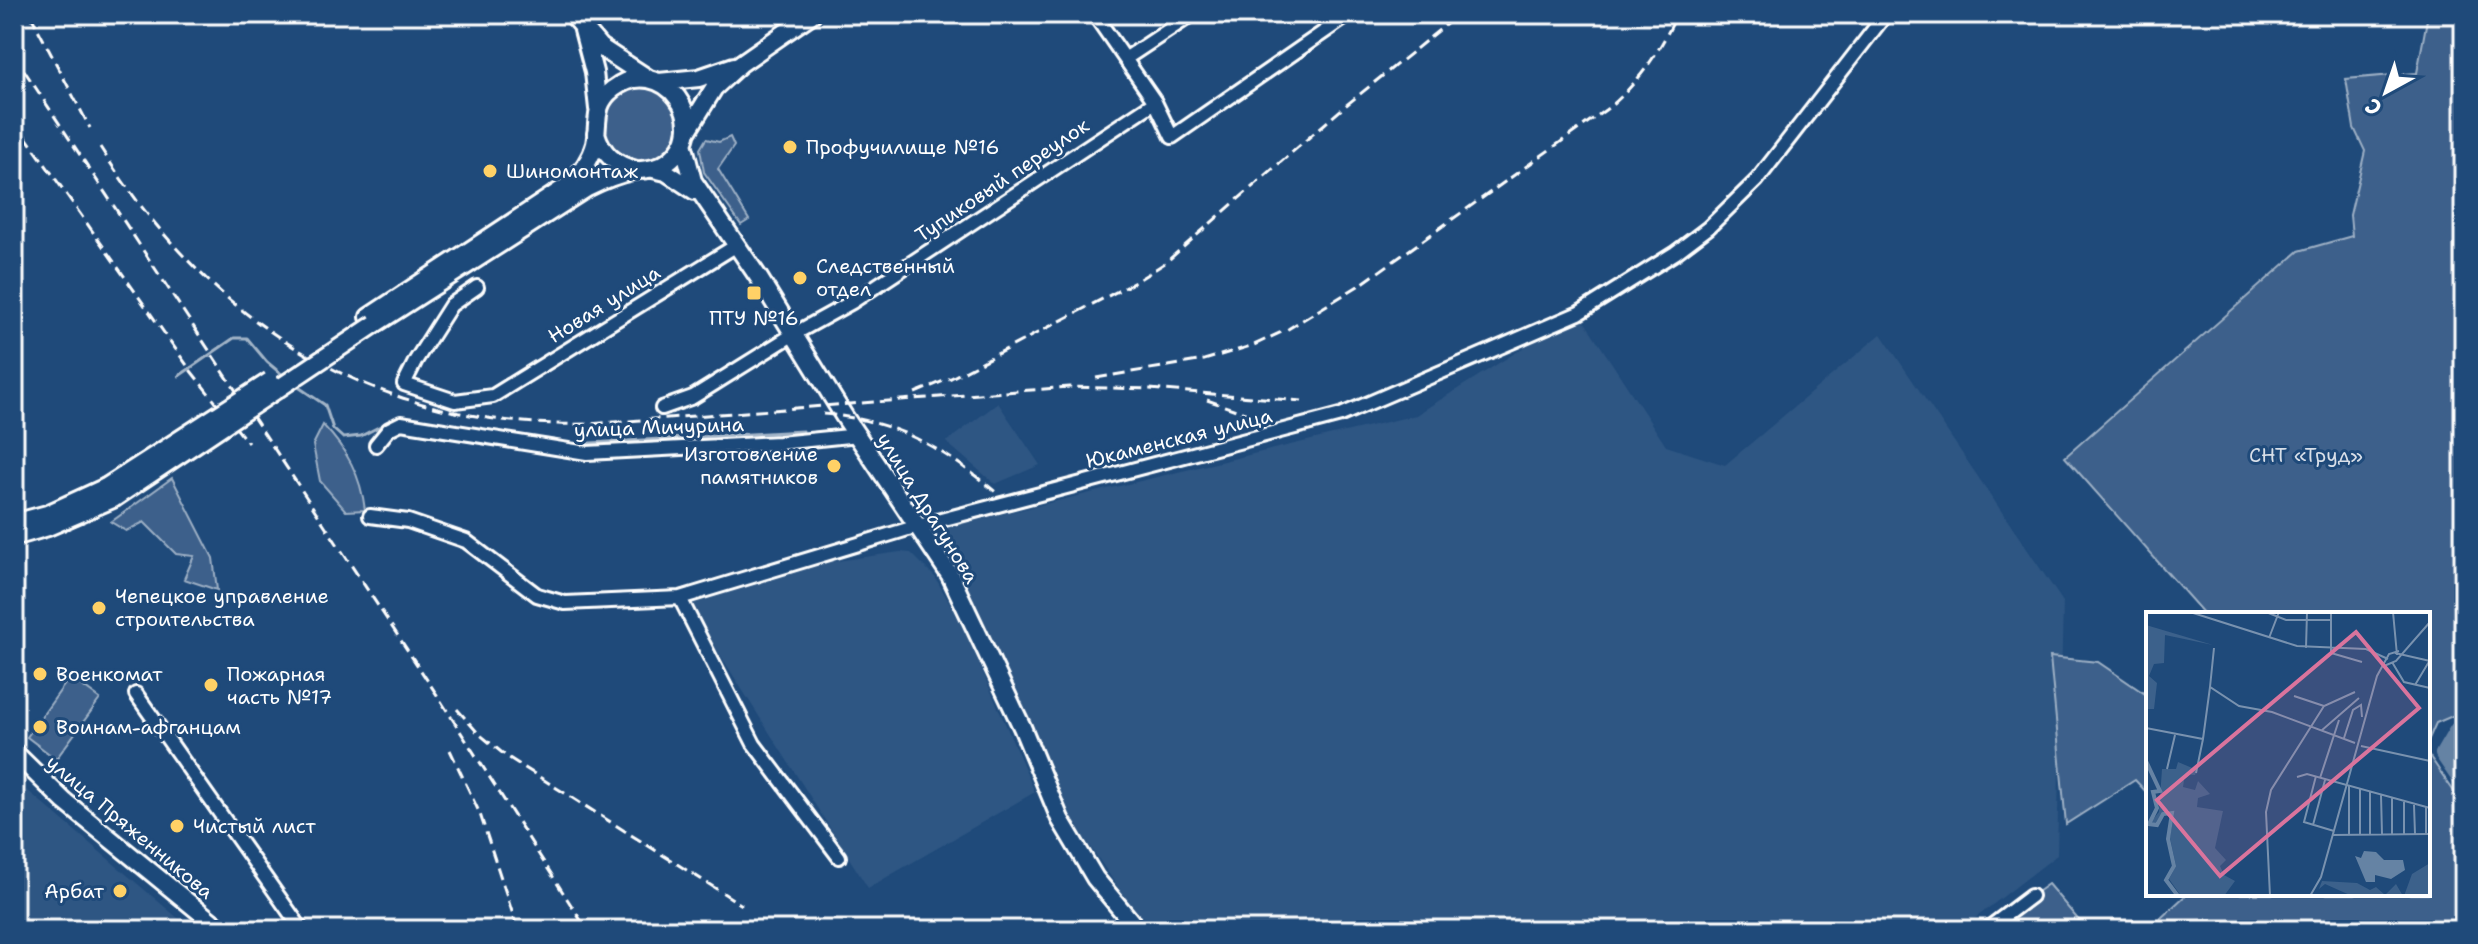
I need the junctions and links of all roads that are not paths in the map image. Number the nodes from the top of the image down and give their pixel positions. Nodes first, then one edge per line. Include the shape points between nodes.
1 (572, 14) edge
2 (812, 14) edge
3 (1094, 14) edge
4 (1193, 14) edge
5 (1350, 14) edge
6 (1886, 14) edge
7 (582, 29) junction
8 (1125, 59) junction
9 (740, 64) junction
10 (653, 81) junction
11 (1155, 102) junction
12 (598, 110) junction
13 (596, 133) junction
14 (685, 138) junction
15 (644, 170) junction
16 (708, 204) junction
17 (737, 245) junction
18 (477, 287) dead end
19 (372, 321) junction
20 (794, 334) junction
21 (662, 408) dead end
22 (859, 435) junction
23 (376, 445) dead end
24 (110, 493) junction
25 (370, 516) dead end
26 (14, 523) edge
27 (918, 526) junction
28 (14, 537) edge
29 (680, 598) junction
30 (136, 694) dead end
31 (14, 752) edge
32 (14, 765) edge
33 (839, 857) dead end
34 (2031, 896) dead end
35 (209, 930) edge
36 (222, 930) edge
37 (302, 930) edge
38 (1138, 930) edge
39 (1986, 930) edge

1 - 7 main road
2 - 9 main road
3 - 8 street
4 - 8 street
5 - 11 street via 1172,137
6 - 27 street, Юкаменская улица via 1777,157 1731,207 1675,253 1592,307 1332,418
7 - 10 main road via 615,59
7 - 12 main road
8 - 11 street
9 - 10 main road via 699,78
9 - 14 main road via 714,88
10 - 12 main road via 620,84
10 - 14 main road via 682,104
11 - 20 street, Тупиковый переулок via 926,255
12 - 13 main road
13 - 15 main road via 613,161
13 - 19 main road via 591,155 569,185
14 - 15 main road via 669,161
14 - 16 main road, улица Драгунова via 693,181
15 - 16 main road, улица Драгунова via 666,172
15 - 19 main road via 587,188
16 - 17 main road, улица Драгунова
17 - 18 street, Новая улица via 493,396 455,401 404,384 451,305
17 - 20 main road, улица Драгунова
19 - 24 main road, bridge
20 - 21 street, Тупиковый переулок via 693,397
20 - 22 main road, улица Драгунова
22 - 23 street, улица Мичурина via 587,453 401,423
22 - 27 main road, улица Драгунова
24 - 26 main road
24 - 28 main road via 48,527
25 - 29 street, Юкаменская улица via 408,521 466,541 537,595 565,603
27 - 29 street, Юкаменская улица
27 - 38 main road, улица Драгунова via 950,575 1060,819 1095,878
29 - 33 street via 754,744
30 - 37 street
31 - 36 main road, улица Пряженникова via 64,801
32 - 35 main road, улица Пряженникова
34 - 39 street

